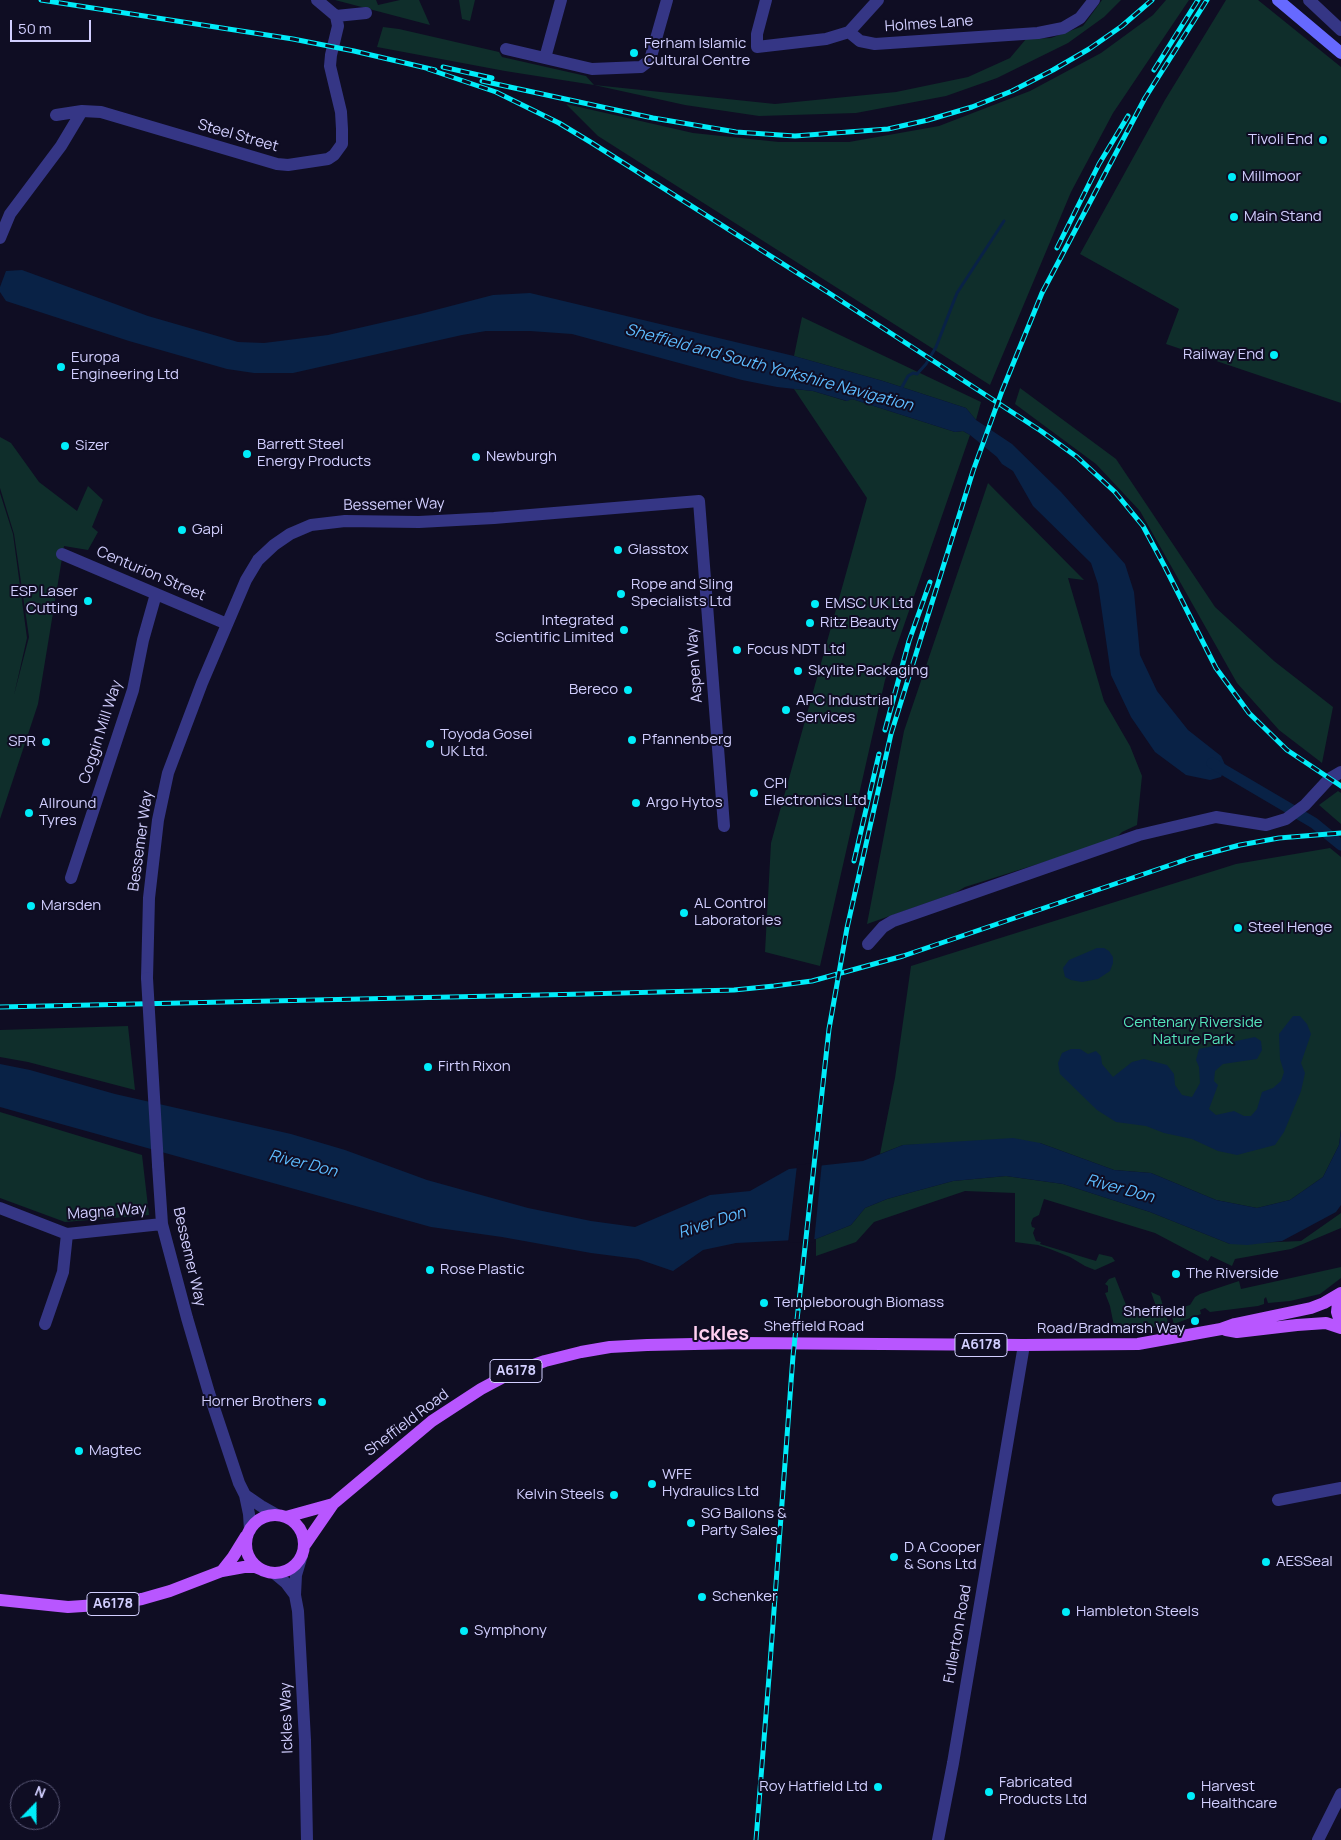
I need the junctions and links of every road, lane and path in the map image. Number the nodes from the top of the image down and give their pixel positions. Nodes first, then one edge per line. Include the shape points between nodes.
1 (317, 0) edge
2 (561, 0) edge
3 (666, 0) edge
4 (766, 0) edge
5 (878, 0) edge
6 (1094, 0) edge
7 (1278, 0) edge
8 (1309, 0) edge
9 (366, 13) dead end
10 (336, 16) junction
11 (1341, 30) edge
12 (849, 32) junction
13 (506, 49) dead end
14 (1341, 52) edge
15 (545, 58) junction
16 (82, 112) junction
17 (56, 115) dead end
18 (0, 238) edge
19 (699, 501) joint
20 (62, 554) dead end
21 (156, 594) junction
22 (227, 624) junction
23 (1341, 772) edge
24 (724, 826) dead end
25 (71, 878) dead end
26 (868, 944) dead end
27 (0, 1208) edge
28 (162, 1224) junction
29 (68, 1234) junction
30 (1341, 1295) edge
31 (45, 1324) dead end
32 (1341, 1326) edge
33 (1221, 1330) junction
34 (1024, 1345) junction
35 (1341, 1488) edge
36 (245, 1495) junction
37 (1278, 1500) dead end
38 (333, 1504) junction
39 (281, 1516) junction
40 (249, 1532) junction
41 (303, 1550) junction
42 (222, 1571) junction
43 (269, 1572) junction
44 (295, 1595) junction
45 (0, 1600) edge
46 (1341, 1794) edge
47 (307, 1840) edge
48 (938, 1840) edge
49 (1318, 1840) edge

1 - 10 street
2 - 15 street
3 - 15 street via 650,60 640,67 592,69
4 - 12 street via 757,34 758,47 826,39
5 - 12 street
6 - 12 street, Holmes Lane via 1080,18 1063,28 1038,33 875,44 860,40
7 - 14 street
8 - 11 street
9 - 10 street
10 - 16 street, Steel Street via 338,26 330,66 341,112 342,144 328,159 277,164 114,116
13 - 15 street
16 - 17 street, Steel Street
16 - 18 street via 10,214
19 - 22 street, Bessemer Way via 485,518 420,522 345,521 310,525 290,534 258,560
19 - 24 street, Aspen Way
20 - 21 street, Centurion Street
21 - 22 street, Centurion Street
21 - 25 street, Coggin Mill Way via 132,690
22 - 28 street, Bessemer Way, bridge via 168,773 158,820 149,898 147,978
23 - 26 street via 1286,819 1266,825 1216,816 1139,835 893,921
27 - 29 street, Magna Way
28 - 29 street, Magna Way
28 - 36 street, Bessemer Way via 186,1318
29 - 31 street via 63,1272
30 - 32 main road, A6178 via 1337,1312
30 - 33 main road, Sheffield Road / A6178 via 1311,1308 1235,1324
32 - 33 main road, Sheffield Road / A6178 via 1297,1324 1237,1332
33 - 34 main road, Sheffield Road / A6178 via 1138,1344
34 - 38 main road, Sheffield Road / A6178 via 722,1343 619,1346 581,1352 512,1373 481,1389 432,1421
34 - 48 street, Fullerton Road
35 - 37 street
36 - 39 street
36 - 40 street, Bessemer Way
38 - 39 main road, Sheffield Road / A6178
38 - 41 main road, Sheffield Road / A6178
39 - 40 main road via 263,1518
39 - 41 main road via 299,1528
40 - 42 main road
40 - 43 main road via 246,1547 250,1559
41 - 43 main road via 286,1571
41 - 44 street, Ickles Way via 296,1575
42 - 43 main road, A6178 via 255,1567
42 - 45 main road, A6178 via 170,1591 113,1604 68,1607
43 - 44 street via 286,1583
44 - 47 street, Ickles Way via 305,1740
46 - 49 street

